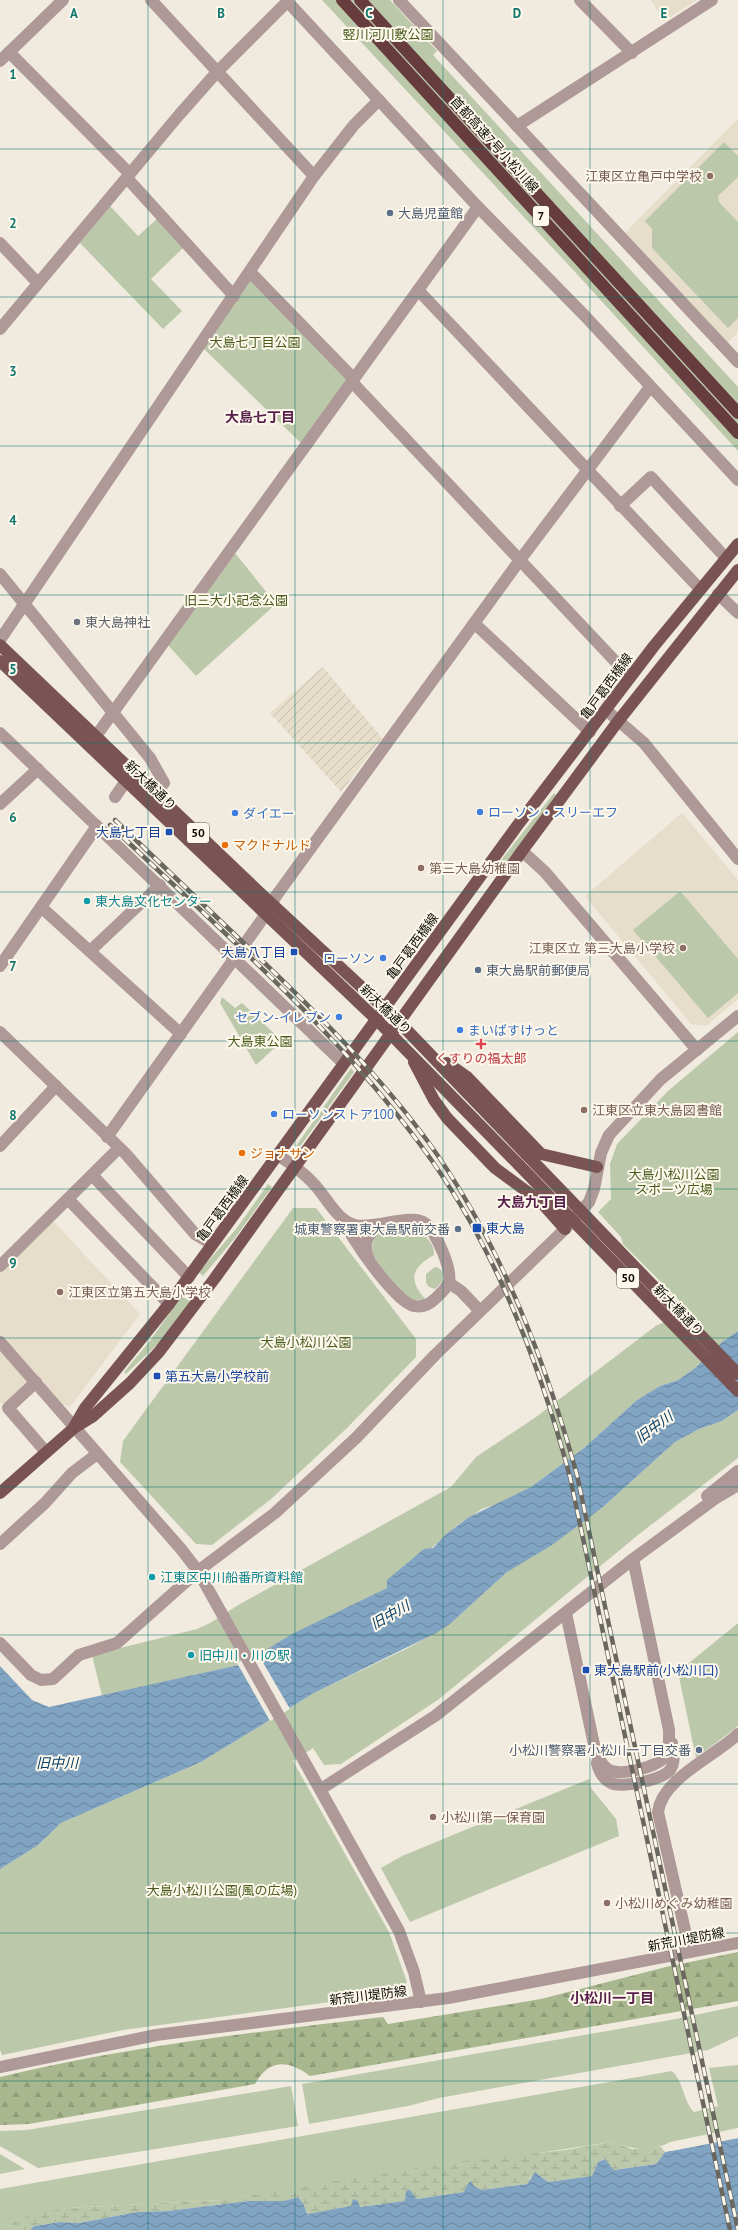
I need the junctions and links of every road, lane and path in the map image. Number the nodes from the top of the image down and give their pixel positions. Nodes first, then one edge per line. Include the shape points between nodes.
1 (63, 0) edge
2 (151, 0) edge
3 (342, 0) edge
4 (360, 0) edge
5 (399, 0) edge
6 (580, 0) edge
7 (712, 0) edge
8 (286, 1) edge
9 (9, 52) junction
10 (632, 53) junction
11 (0, 60) edge
12 (217, 72) junction
13 (379, 100) junction
14 (517, 126) junction
15 (129, 176) junction
16 (314, 176) junction
17 (478, 207) junction
18 (0, 243) edge
19 (250, 272) junction
20 (37, 281) junction
21 (418, 290) junction
22 (234, 296) junction
23 (0, 329) edge
24 (738, 362) edge
25 (353, 381) junction
26 (650, 387) junction
27 (738, 413) edge
28 (738, 433) edge
29 (586, 470) junction
30 (738, 480) edge
31 (620, 506) junction
32 (738, 544) edge
33 (725, 557) junction
34 (520, 560) junction
35 (738, 570) edge
36 (0, 574) edge
37 (699, 588) junction
38 (718, 594) junction
39 (25, 604) junction
40 (738, 613) edge
41 (474, 623) junction
42 (0, 640) edge
43 (0, 645) edge
44 (0, 661) edge
45 (630, 677) junction
46 (606, 710) junction
47 (113, 714) junction
48 (619, 720) junction
49 (590, 732) junction
50 (0, 733) edge
51 (96, 736) junction
52 (38, 769) junction
53 (126, 781) junction
54 (156, 792) junction
55 (115, 797) dead end
56 (0, 804) edge
57 (98, 826) junction
58 (522, 851) junction
59 (738, 859) edge
60 (160, 885) junction
61 (272, 903) junction
62 (41, 907) junction
63 (266, 914) junction
64 (90, 951) junction
65 (236, 957) junction
66 (0, 966) edge
67 (384, 1008) junction
68 (738, 1016) edge
69 (376, 1018) junction
70 (398, 1021) junction
71 (0, 1032) edge
72 (390, 1032) junction
73 (181, 1034) junction
74 (428, 1050) junction
75 (697, 1050) junction
76 (410, 1053) junction
77 (343, 1063) junction
78 (56, 1086) junction
79 (107, 1137) junction
80 (0, 1146) edge
81 (119, 1148) junction
82 (278, 1155) junction
83 (293, 1166) junction
84 (597, 1167) junction
85 (92, 1175) junction
86 (68, 1199) junction
87 (343, 1219) junction
88 (388, 1223) junction
89 (566, 1229) junction
90 (212, 1244) junction
91 (372, 1263) junction
92 (0, 1266) edge
93 (190, 1275) junction
94 (215, 1278) junction
95 (449, 1283) junction
96 (181, 1289) junction
97 (169, 1304) junction
98 (193, 1308) junction
99 (480, 1311) junction
100 (0, 1342) edge
101 (738, 1374) edge
102 (36, 1382) junction
103 (738, 1391) edge
104 (74, 1428) junction
105 (46, 1452) junction
106 (97, 1454) junction
107 (738, 1471) edge
108 (738, 1485) edge
109 (0, 1493) edge
110 (0, 1544) edge
111 (633, 1559) junction
112 (198, 1571) junction
113 (566, 1612) junction
114 (0, 1643) edge
115 (738, 1734) edge
116 (321, 1790) junction
117 (738, 1943) edge
118 (690, 1952) junction
119 (421, 2002) junction
120 (0, 2067) edge

1 - 9 street
2 - 12 street
3 - 28 highway, 首都高速7号小松川線 / 7
4 - 27 highway, 首都高速7号小松川線 / 7
5 - 14 street
6 - 10 street
7 - 10 street
8 - 12 street
8 - 13 street
9 - 11 street
9 - 15 street
10 - 14 street
12 - 15 street
12 - 16 street
13 - 16 street via 354,125
13 - 17 street
14 - 24 street
15 - 20 street
15 - 22 street
16 - 19 street
17 - 21 street
17 - 26 street via 585,316
18 - 20 street
19 - 22 street
19 - 25 street
20 - 23 street
21 - 25 street
21 - 29 street
22 - 39 street
25 - 34 street
25 - 47 street
26 - 29 street
26 - 30 street
29 - 31 street
29 - 34 street
31 - 33 street via 651,477
31 - 37 street
32 - 33 main road, 亀戸葛西橋線
33 - 37 main road, 亀戸葛西橋線
34 - 41 street
34 - 45 street
35 - 38 main road, 亀戸葛西橋線
36 - 39 street
37 - 45 main road, 亀戸葛西橋線
38 - 40 street
38 - 48 main road, 亀戸葛西橋線
39 - 42 street
39 - 47 street
41 - 49 street
41 - 61 street
43 - 51 main road, 新大橋通り / 50
44 - 53 main road, 新大橋通り / 50
45 - 46 main road, 亀戸葛西橋線
46 - 48 street
46 - 49 main road, 亀戸葛西橋線
47 - 51 street
47 - 54 street via 150,758 164,783
48 - 58 main road, 亀戸葛西橋線
48 - 59 street via 644,743
49 - 67 main road, 亀戸葛西橋線 via 517,826
50 - 52 street
51 - 54 main road, 新大橋通り / 50
52 - 56 street
52 - 57 street
53 - 55 street
53 - 63 main road, 新大橋通り / 50
54 - 61 main road, 新大橋通り / 50
57 - 60 street
57 - 62 street
58 - 70 main road, 亀戸葛西橋線
58 - 75 street via 545,872
60 - 64 street
60 - 65 street
61 - 63 street
61 - 67 main road, 新大橋通り / 50
62 - 64 street
62 - 66 street
63 - 65 street
63 - 69 main road, 新大橋通り / 50
64 - 73 street
65 - 73 street
65 - 77 street
67 - 69 main road, 亀戸葛西橋線
67 - 70 main road, 新大橋通り / 50
68 - 75 street
69 - 72 main road, 新大橋通り / 50
69 - 77 main road, 亀戸葛西橋線
70 - 72 main road, 亀戸葛西橋線
70 - 74 main road, 新大橋通り / 50
71 - 78 street
72 - 76 main road, 新大橋通り / 50
72 - 83 main road, 亀戸葛西橋線
73 - 79 street
74 - 84 main road via 467,1077 541,1154
74 - 101 main road, 新大橋通り / 50, bridge
75 - 84 street via 661,1079 617,1125 609,1135
76 - 89 main road via 422,1079 447,1118 495,1168 542,1202
76 - 103 main road, 新大橋通り / 50, bridge
77 - 82 main road, 亀戸葛西橋線
78 - 79 street
78 - 80 street
79 - 81 street
81 - 85 street
81 - 90 street via 195,1234
82 - 83 street
82 - 90 main road, 亀戸葛西橋線
83 - 87 street via 314,1183
83 - 94 main road, 亀戸葛西橋線
84 - 89 street via 589,1202
85 - 86 street
85 - 93 street
86 - 92 street
86 - 97 street
87 - 88 street via 350,1224 361,1226
87 - 91 street via 352,1238
88 - 91 street via 378,1227 366,1240 366,1252
88 - 95 street via 417,1220 426,1224 448,1266
89 - 99 street
90 - 93 main road, 亀戸葛西橋線
91 - 95 street via 398,1296 407,1304 414,1306 420,1307 431,1303
93 - 94 main road via 199,1282 206,1283
93 - 96 main road, 亀戸葛西橋線
94 - 98 main road, 亀戸葛西橋線
95 - 99 street via 461,1291
96 - 97 main road, 亀戸葛西橋線
96 - 98 main road via 185,1288 195,1295
97 - 104 main road, 亀戸葛西橋線 via 85,1408
98 - 104 main road, 亀戸葛西橋線 via 159,1352 130,1383 92,1418
99 - 112 street via 420,1369 356,1438 275,1513
100 - 102 street
102 - 104 street
102 - 105 street via 8,1408
104 - 105 main road, 亀戸葛西橋線
104 - 106 street
105 - 109 main road, 亀戸葛西橋線
106 - 110 street via 72,1473 45,1503
106 - 112 street via 181,1548
107 - 111 street
108 - 111 street via 716,1498
111 - 113 street
111 - 113 street via 670,1730 667,1753 653,1766 614,1772 608,1769 596,1754
112 - 114 street via 117,1643 79,1655 53,1679 41,1680 31,1675
112 - 116 street
113 - 116 street via 435,1716
115 - 118 street via 690,1770 659,1803 658,1812
116 - 119 street via 399,1931 414,1972
117 - 118 street, 新荒川堤防線
118 - 119 street, 新荒川堤防線
119 - 120 street, 新荒川堤防線 via 156,2035

